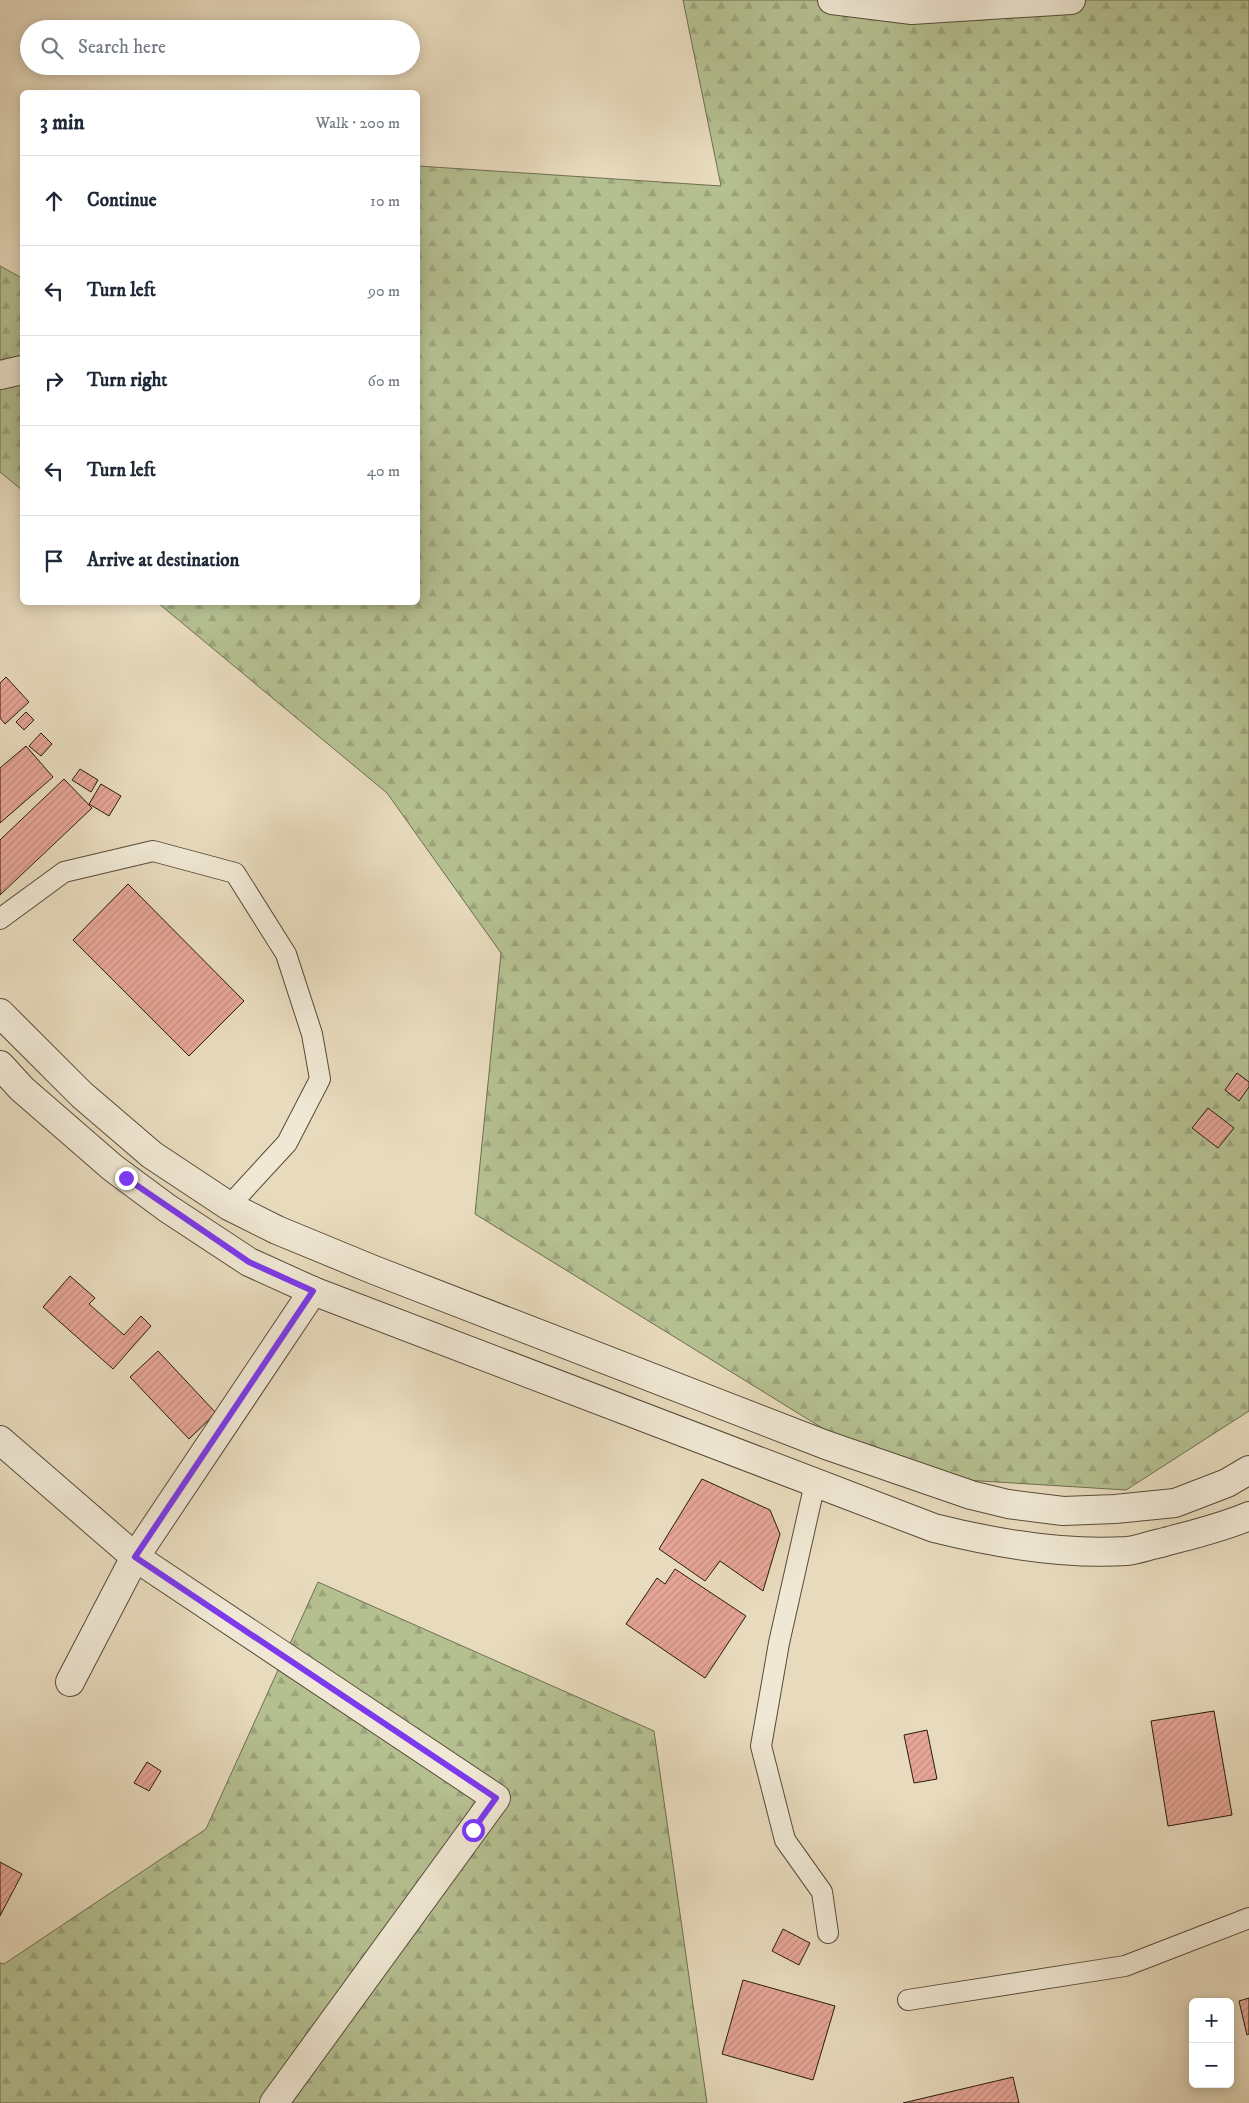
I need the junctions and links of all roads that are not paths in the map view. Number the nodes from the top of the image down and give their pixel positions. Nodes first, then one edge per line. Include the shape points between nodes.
1 (832, 0) edge
2 (1071, 0) edge
3 (20, 370) edge
4 (0, 375) edge
5 (0, 919) edge
6 (0, 1013) edge
7 (0, 1065) edge
8 (229, 1206) junction
9 (313, 1291) junction
10 (0, 1440) edge
11 (1249, 1470) edge
12 (815, 1483) junction
13 (1249, 1516) edge
14 (135, 1557) junction
15 (70, 1682) dead end
16 (1249, 1918) edge
17 (828, 1933) dead end
18 (908, 2000) dead end
19 (274, 2103) edge

1 - 2 street via 912,10
3 - 4 street
5 - 8 lane via 64,872 153,851 235,873 286,954 312,1034 320,1079 287,1143
6 - 8 street via 82,1095 152,1155
7 - 9 street via 22,1089 113,1168 249,1262
8 - 11 street via 365,1267 826,1445 971,1495 1008,1504 1063,1510 1115,1509 1175,1503 1227,1483
9 - 12 street
9 - 14 street
10 - 14 street
12 - 13 street via 934,1528 978,1539 1068,1550 1128,1551 1193,1535
12 - 17 lane via 779,1643 761,1746 785,1840 822,1892
14 - 15 street
14 - 19 street via 496,1798
16 - 18 lane via 1125,1966

